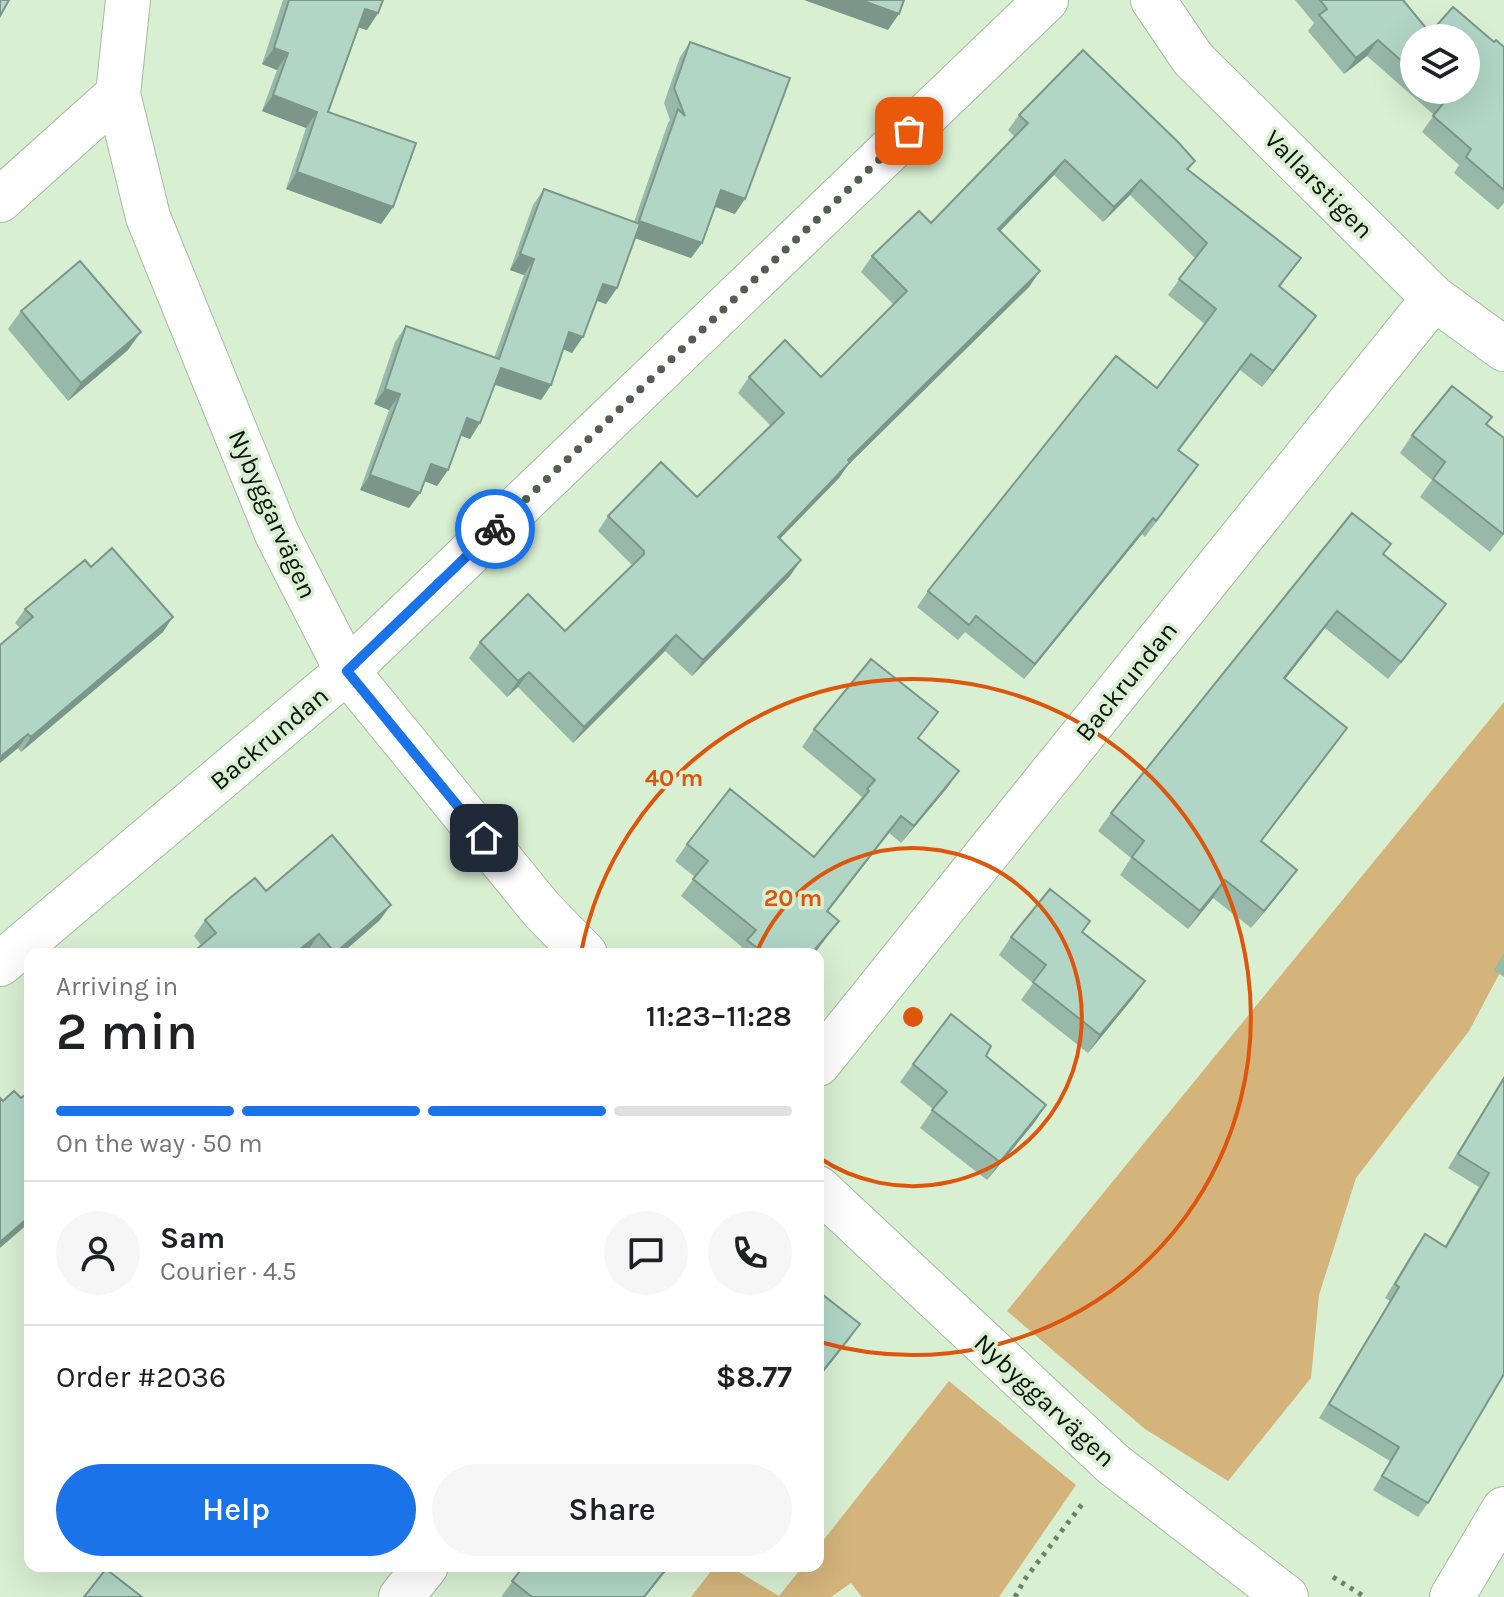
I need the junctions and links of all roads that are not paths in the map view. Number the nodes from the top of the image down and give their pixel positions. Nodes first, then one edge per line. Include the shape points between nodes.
1 (128, 0) edge
2 (1046, 0) edge
3 (1153, 0) edge
4 (118, 94) junction
5 (0, 200) edge
6 (1434, 298) junction
7 (1504, 349) edge
8 (347, 671) junction
9 (579, 948) edge
10 (0, 964) edge
11 (824, 1057) edge
12 (824, 1194) edge
13 (1504, 1509) edge
14 (421, 1572) edge
15 (401, 1597) edge
16 (1286, 1597) edge
17 (1452, 1597) edge

1 - 4 street, Nybyggarvägen
2 - 8 street, Backrundan
3 - 6 street, Vallarstigen via 1193,59
4 - 5 street
4 - 8 street, Nybyggarvägen via 148,217 277,534
6 - 7 street, Vallarstigen
6 - 11 street, Backrundan
8 - 9 street, Nybyggarvägen via 542,910
8 - 10 street, Backrundan
12 - 16 street, Nybyggarvägen via 1113,1464
13 - 17 street
14 - 15 street

